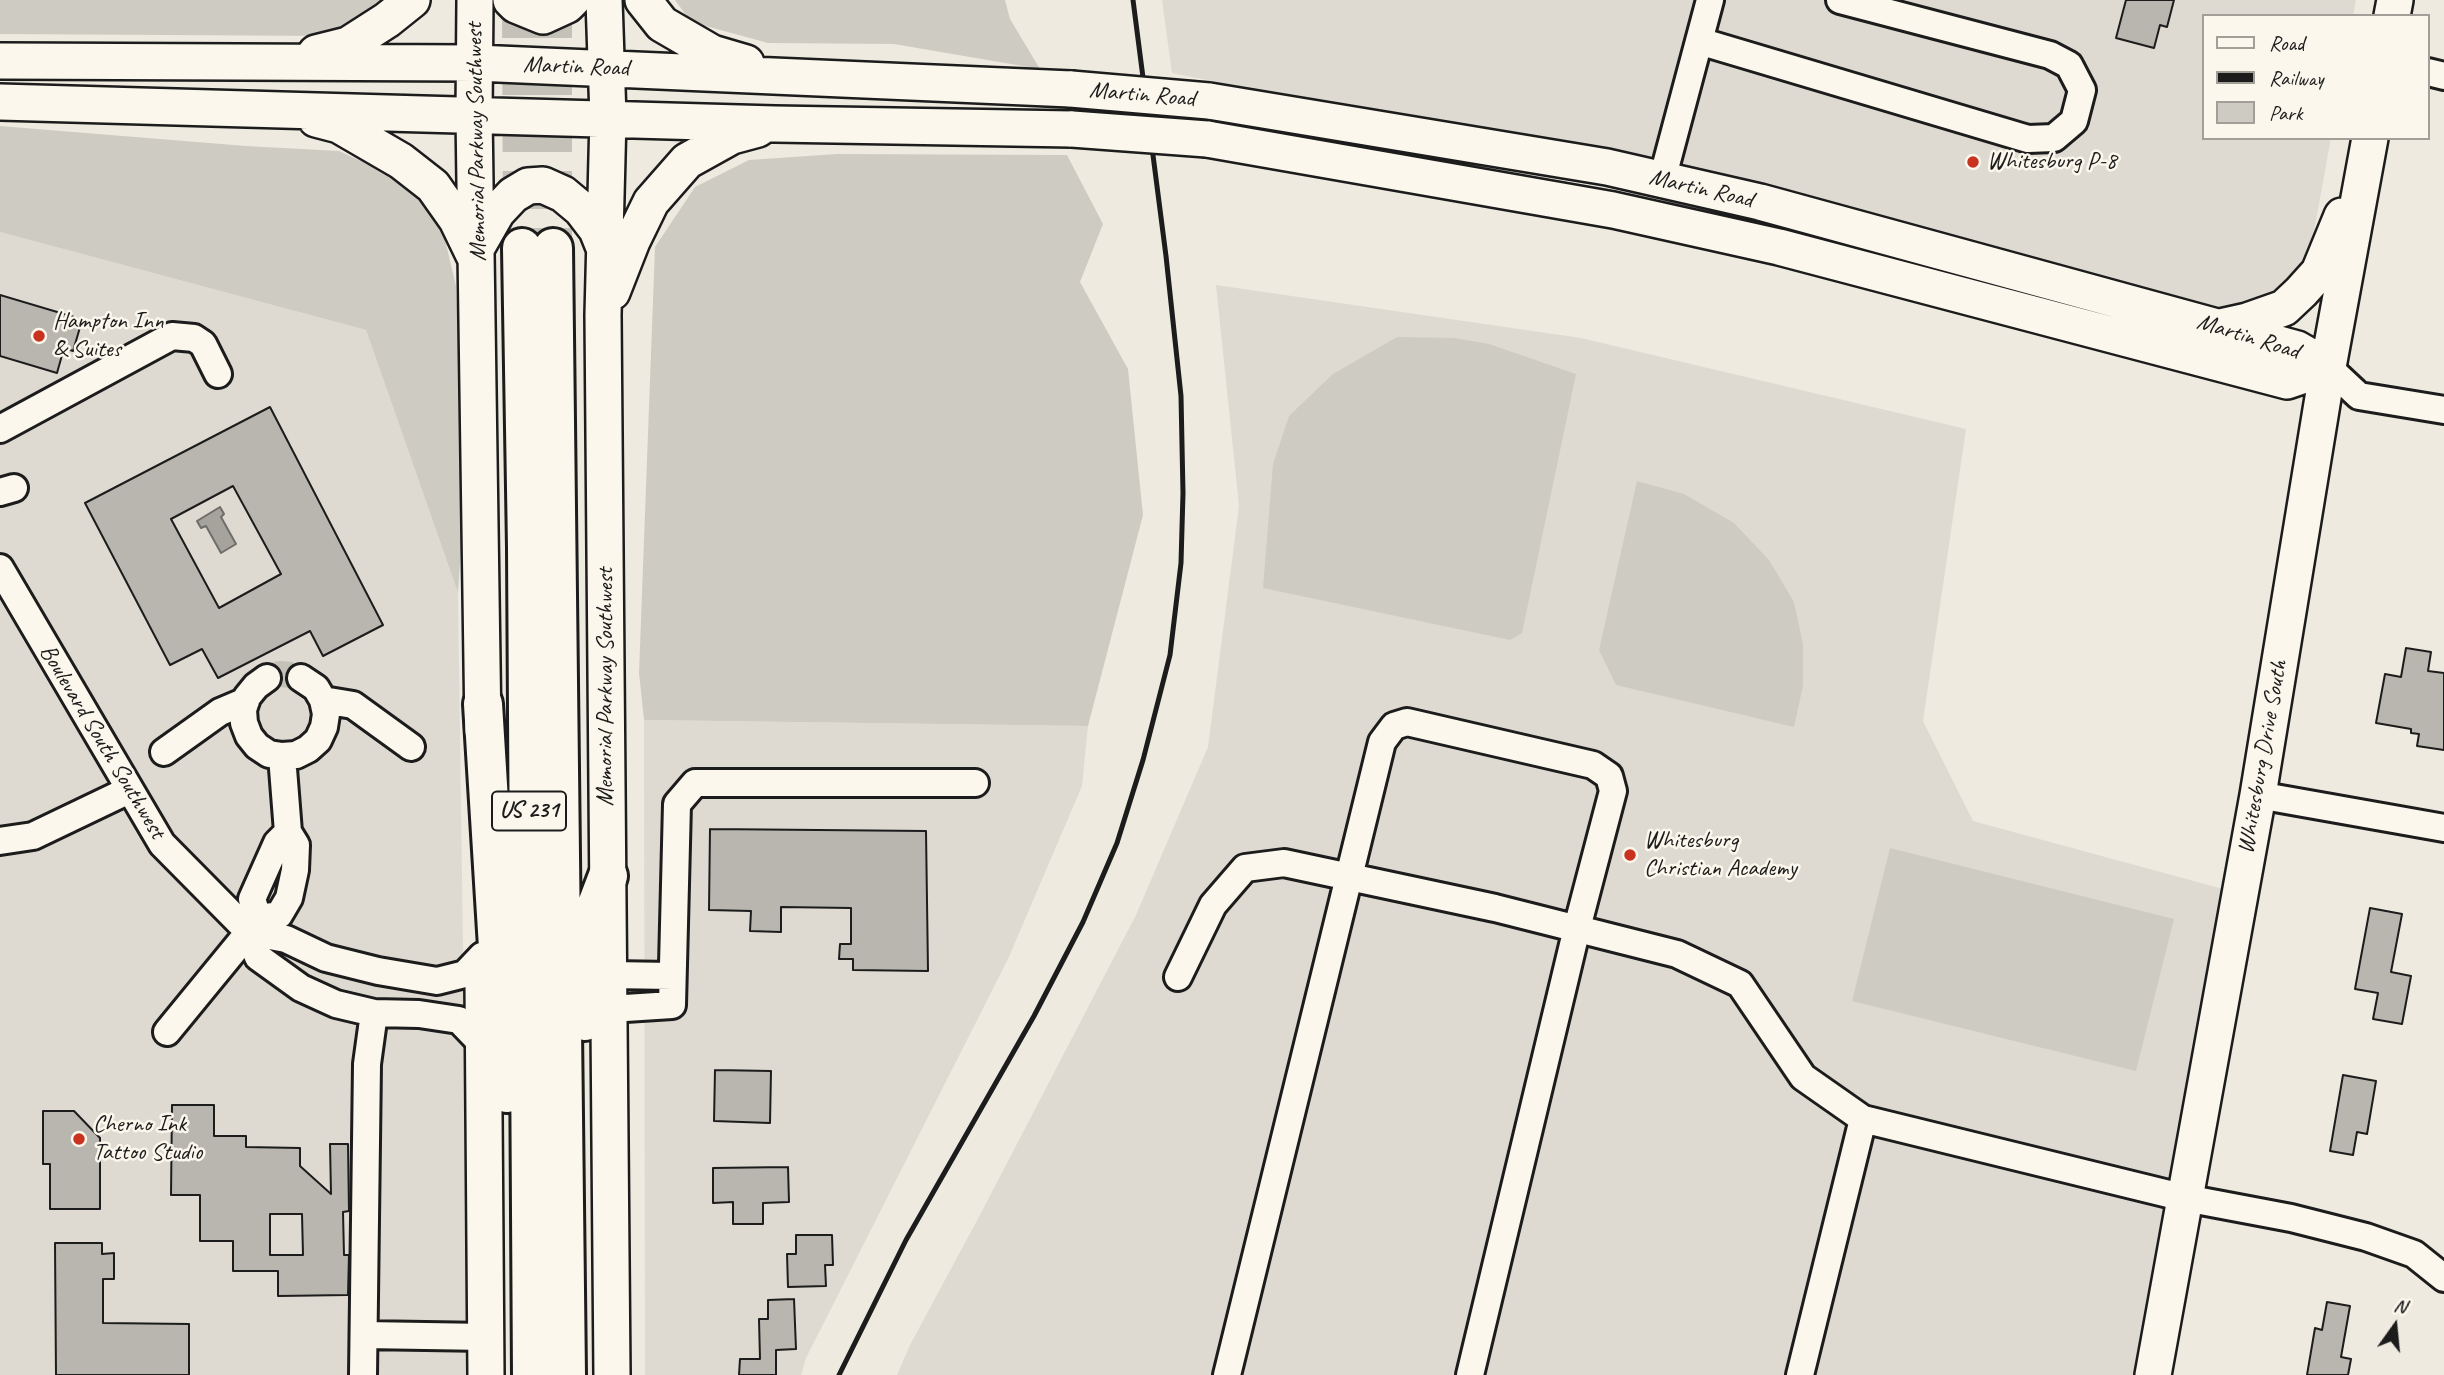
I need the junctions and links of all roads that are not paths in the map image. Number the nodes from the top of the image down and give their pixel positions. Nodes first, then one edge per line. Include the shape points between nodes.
1 (412, 0) edge
2 (475, 0) edge
3 (511, 0) edge
4 (572, 0) edge
5 (604, 0) edge
6 (643, 0) edge
7 (1710, 0) edge
8 (1840, 0) edge
9 (1699, 41) junction
10 (0, 61) edge
11 (283, 62) junction
12 (476, 63) junction
13 (605, 68) junction
14 (786, 76) junction
15 (0, 102) edge
16 (278, 109) junction
17 (474, 115) junction
18 (608, 117) junction
19 (775, 124) junction
20 (2369, 148) edge
21 (1662, 180) junction
22 (538, 248) tunnel mouth
23 (605, 250) junction
24 (478, 255) junction
25 (603, 315) junction
26 (2220, 327) junction
27 (2328, 367) junction
28 (218, 374) dead end
29 (2444, 410) edge
30 (5, 421) edge
31 (0, 568) edge
32 (267, 678) dead end
33 (301, 678) tunnel mouth
34 (323, 700) junction
35 (246, 701) junction
36 (483, 704) junction
37 (411, 747) dead end
38 (164, 752) dead end
39 (282, 757) junction
40 (975, 783) dead end
41 (129, 790) junction
42 (2258, 795) junction
43 (2444, 828) edge
44 (0, 841) edge
45 (608, 876) junction
46 (1349, 877) junction
47 (254, 925) junction
48 (1577, 928) junction
49 (482, 956) junction
50 (672, 976) junction
51 (1178, 977) dead end
52 (610, 992) junction
53 (374, 1013) junction
54 (167, 1032) dead end
55 (484, 1046) junction
56 (1863, 1119) junction
57 (2185, 1198) junction
58 (2444, 1278) edge
59 (549, 1285) junction
60 (363, 1335) junction
61 (487, 1338) junction
62 (363, 1375) edge
63 (486, 1375) edge
64 (532, 1375) edge
65 (566, 1375) edge
66 (612, 1375) edge
67 (1227, 1375) edge
68 (1470, 1375) edge
69 (1800, 1375) edge
70 (2153, 1375) edge

1 - 11 main road via 348,45
2 - 12 main road, Memorial Parkway Southwest
3 - 4 main road via 543,16
5 - 13 main road, Memorial Parkway Southwest
6 - 14 main road via 662,24 712,53
7 - 9 street
8 - 9 street via 2060,60 2069,65 2082,90 2074,121 2054,138 2028,139
9 - 21 street
10 - 11 main road, Martin Road
11 - 12 main road, Martin Road
12 - 13 main road, Martin Road
12 - 17 main road, Memorial Parkway Southwest
13 - 14 main road, Martin Road
13 - 18 main road, Memorial Parkway Southwest
14 - 21 main road, Martin Road, bridge via 1071,89 1209,102
15 - 16 main road, Martin Road
16 - 17 main road, Martin Road
16 - 24 main road via 339,125 401,161 433,186
17 - 18 main road, Martin Road
17 - 24 main road, Memorial Parkway Southwest
18 - 19 main road, Martin Road
18 - 23 main road, Memorial Parkway Southwest
19 - 25 main road via 732,136 687,161 651,202
19 - 27 main road, Martin Road, bridge via 1072,129 1207,139 1613,209 1779,247 2287,381
20 - 26 main road via 2319,272 2284,308
20 - 27 main road, Whitesburg Drive South
21 - 26 main road, Martin Road via 1760,202
22 - 59 highway, Memorial Parkway Southwest / US 231
23 - 24 main road via 597,230 580,209 543,185 528,186 497,212
23 - 25 main road, Memorial Parkway Southwest
24 - 36 main road, Memorial Parkway Southwest
25 - 45 main road, Memorial Parkway Southwest
26 - 27 main road, Martin Road via 2297,349
27 - 29 street via 2359,396
27 - 42 main road, Whitesburg Drive South
28 - 30 street via 203,344 194,338 172,337
31 - 41 street, Boulevard South Southwest
32 - 35 street
33 - 34 street via 316,688
34 - 37 street via 353,705
34 - 39 street via 326,714 318,740 296,755
35 - 38 street via 220,712
35 - 39 street via 244,723 249,736 269,754
36 - 49 main road, Memorial Parkway Southwest
36 - 59 highway via 516,1229
39 - 47 street via 288,832 296,845 289,898 278,915
40 - 50 street via 695,783 677,804
41 - 44 street via 33,836
41 - 47 street, Boulevard South Southwest via 162,845
42 - 43 street
42 - 57 main road, Whitesburg Drive South
45 - 52 main road, Memorial Parkway Southwest
45 - 59 highway via 592,918 579,1123 580,1229
46 - 48 street
46 - 48 street via 1382,742 1394,726 1407,722 1594,765 1609,776 1613,791
46 - 51 street via 1284,863 1245,868 1213,905
46 - 67 street
47 - 49 street via 326,958 437,981 465,974
47 - 53 street, Boulevard South Southwest via 258,957 301,988
47 - 54 street
48 - 56 street via 1676,954 1740,984 1803,1077
48 - 68 street
49 - 55 main road, Memorial Parkway Southwest
50 - 52 street
50 - 52 street via 671,1004
52 - 66 main road, Memorial Parkway Southwest
53 - 55 street, Boulevard South Southwest via 460,1020
53 - 60 street via 367,1064
55 - 61 main road, Memorial Parkway Southwest
56 - 57 street
56 - 69 street
57 - 58 street via 2366,1237 2414,1254
57 - 70 main road, Whitesburg Drive South
59 - 64 highway, Memorial Parkway Southwest / US 231
59 - 65 highway, Memorial Parkway Southwest / US 231
60 - 61 street
60 - 62 street
61 - 63 main road, Memorial Parkway Southwest

